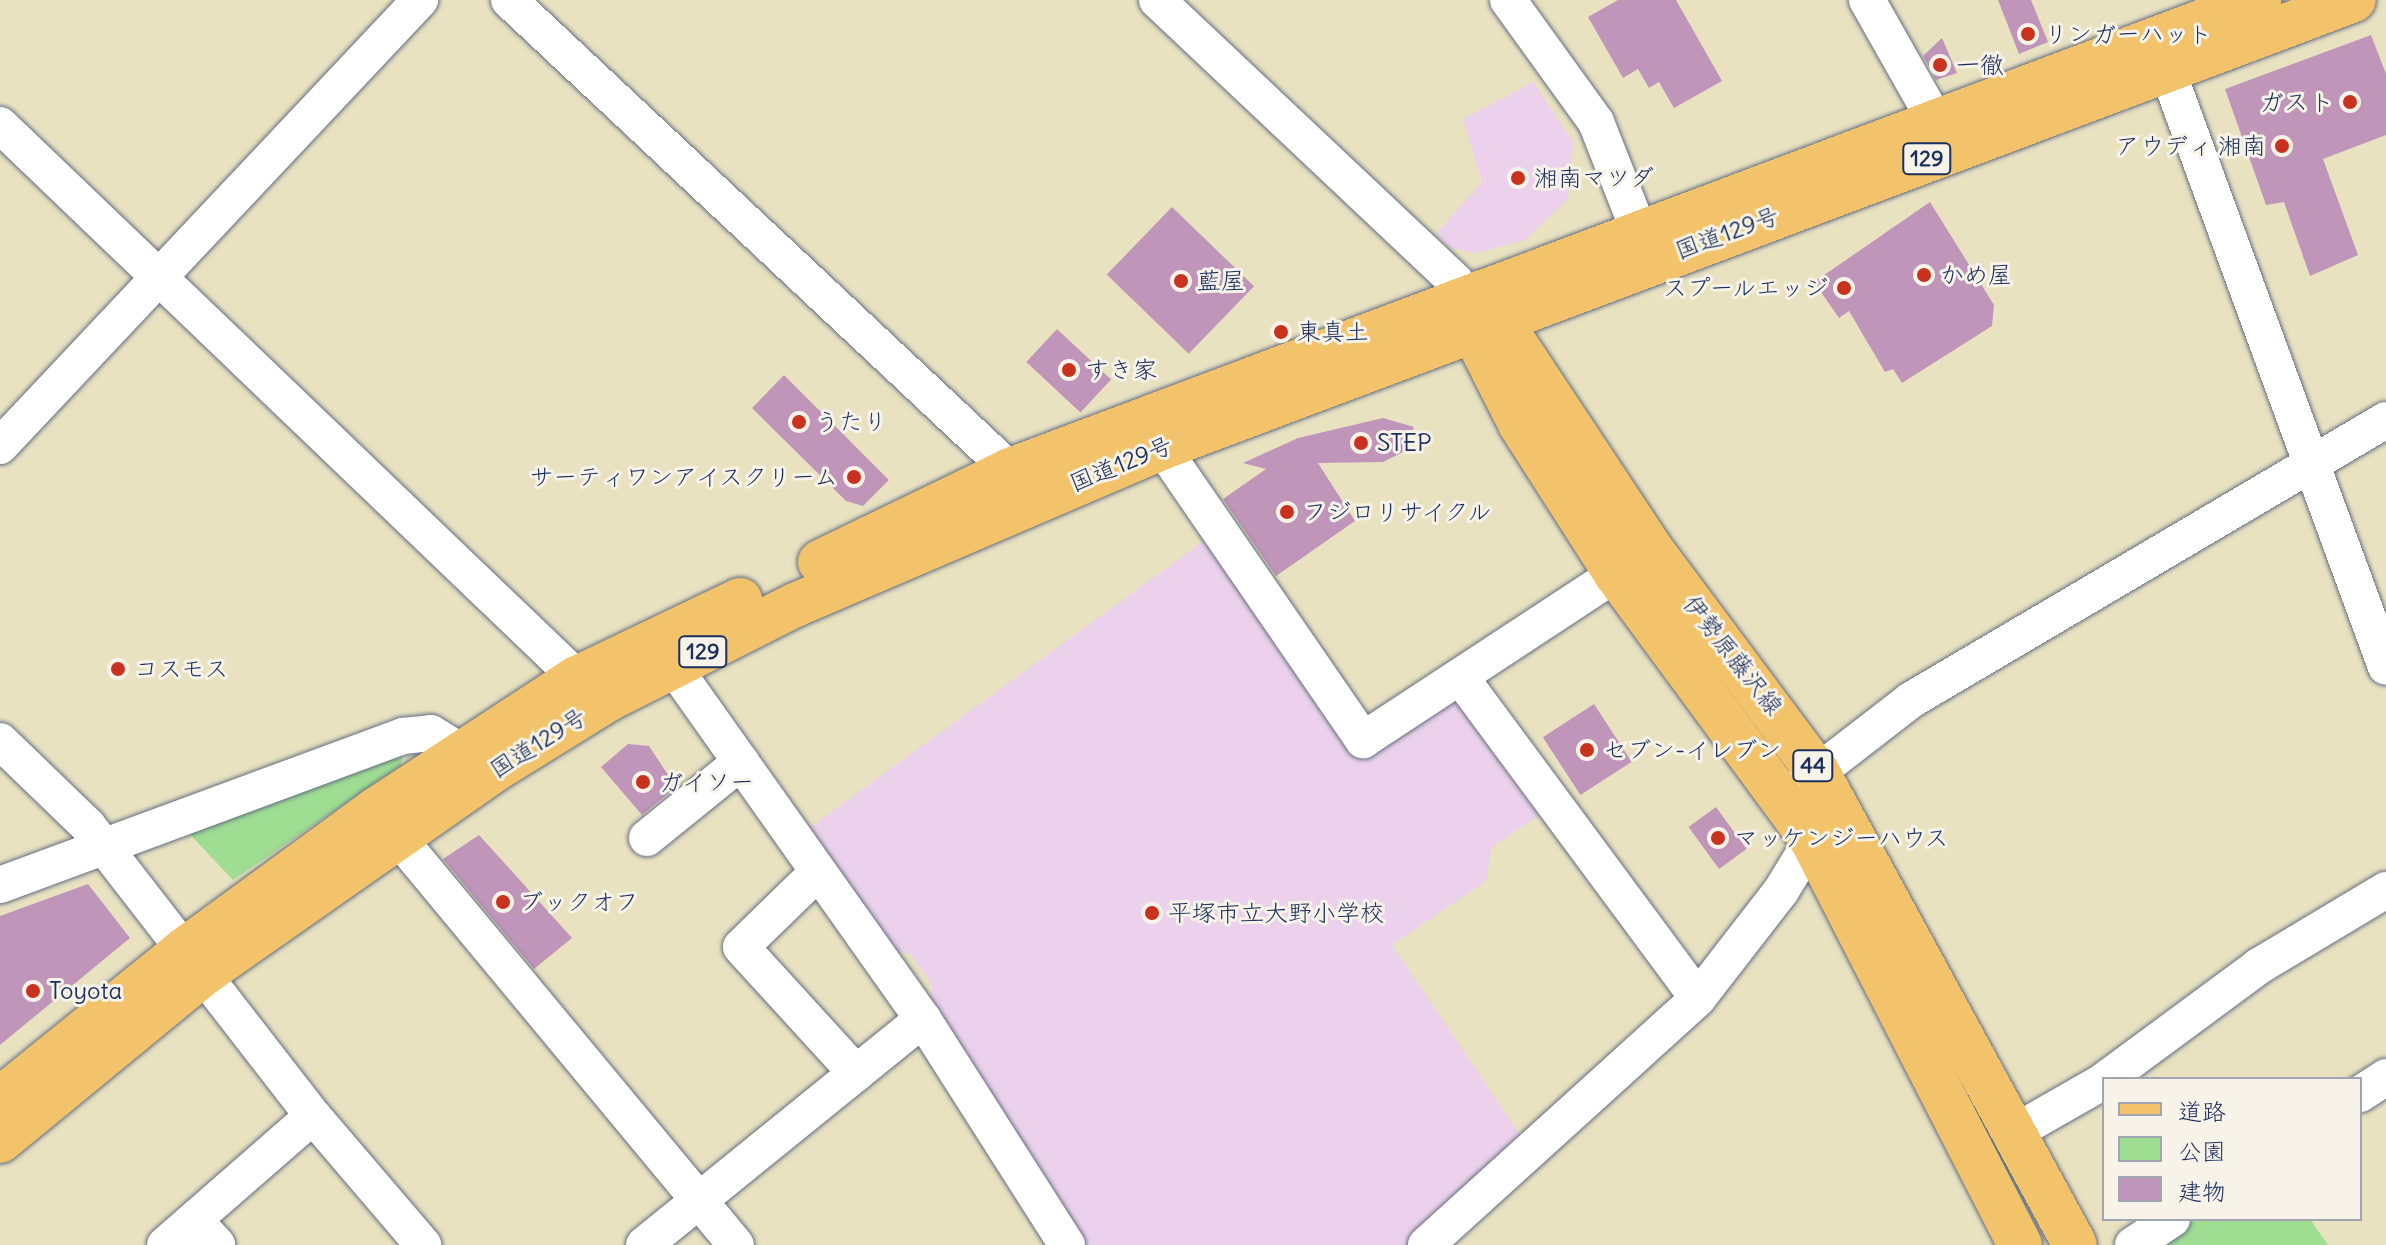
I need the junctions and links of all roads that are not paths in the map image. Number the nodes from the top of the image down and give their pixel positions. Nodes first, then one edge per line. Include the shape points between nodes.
1 (420, 0) edge
2 (509, 0) edge
3 (1157, 0) edge
4 (1508, 0) edge
5 (1867, 0) edge
6 (2259, 0) edge
7 (2354, 0) edge
8 (2162, 56) junction
9 (1935, 120) junction
10 (0, 125) edge
11 (1644, 252) junction
12 (156, 276) junction
13 (1473, 304) junction
14 (2386, 420) edge
15 (1152, 433) junction
16 (0, 446) edge
17 (2308, 469) junction
18 (1010, 470) junction
19 (1616, 574) junction
20 (664, 654) junction
21 (2386, 667) edge
22 (577, 678) junction
23 (1461, 678) junction
24 (0, 741) edge
25 (461, 752) junction
26 (741, 762) junction
27 (1801, 785) junction
28 (386, 824) junction
29 (647, 838) dead end
30 (1812, 840) junction
31 (105, 848) junction
32 (818, 872) junction
33 (0, 885) edge
34 (2386, 890) edge
35 (194, 962) junction
36 (1698, 998) junction
37 (923, 1019) junction
38 (856, 1073) junction
39 (2109, 1077) edge
40 (2386, 1077) edge
41 (2102, 1082) edge
42 (2362, 1093) edge
43 (0, 1099) edge
44 (313, 1116) junction
45 (2015, 1132) junction
46 (0, 1141) edge
47 (698, 1201) junction
48 (2169, 1221) edge
49 (205, 1232) edge
50 (165, 1245) edge
51 (423, 1245) edge
52 (644, 1245) edge
53 (736, 1245) edge
54 (1067, 1245) edge
55 (1426, 1245) edge
56 (2020, 1245) edge
57 (2075, 1245) edge
58 (2133, 1245) edge

1 - 12 street
2 - 18 street
3 - 13 street
4 - 11 street via 1596,122
5 - 9 street
6 - 8 main road, 国道129号 / 129
7 - 8 main road, 国道129号 / 129
8 - 9 main road, 国道129号 / 129
8 - 11 main road, 国道129号 / 129
8 - 17 street
9 - 11 main road, 国道129号 / 129
10 - 12 street
11 - 13 main road, 国道129号 / 129
12 - 16 street
12 - 22 street
13 - 15 main road, 国道129号 / 129
13 - 19 main road, 伊勢原藤沢線 / 44
13 - 27 main road, 伊勢原藤沢線 / 44 via 1642,536
14 - 17 street
15 - 18 main road, 国道129号 / 129
15 - 20 main road, 国道129号 / 129 via 809,598
15 - 23 street via 1363,740
17 - 21 street
17 - 27 street via 1911,700
18 - 20 main road, 国道129号 / 129
19 - 23 street
19 - 27 main road, 伊勢原藤沢線 / 44
20 - 22 main road, 国道129号 / 129
20 - 26 street
20 - 28 main road, 国道129号 / 129 via 491,772
22 - 25 main road, 国道129号 / 129
23 - 36 street
24 - 31 street
25 - 28 main road, 国道129号 / 129
25 - 31 street via 431,733 403,736
26 - 29 street
26 - 32 street
27 - 30 main road, 伊勢原藤沢線 / 44
27 - 45 main road, 伊勢原藤沢線 / 44
28 - 35 main road, 国道129号 / 129
28 - 47 street
30 - 36 street
30 - 56 main road, 伊勢原藤沢線 / 44
31 - 33 street
31 - 35 street
32 - 37 street
32 - 38 street via 741,947
34 - 39 street via 2259,966
35 - 43 main road, 国道129号 / 129
35 - 44 street
35 - 46 main road, 国道129号 / 129
36 - 55 street
37 - 38 street
37 - 54 street
38 - 47 street
40 - 42 street
41 - 45 street
44 - 49 street
44 - 51 street
45 - 57 main road, 伊勢原藤沢線 / 44
47 - 52 street
47 - 53 street
48 - 58 street
49 - 50 street

